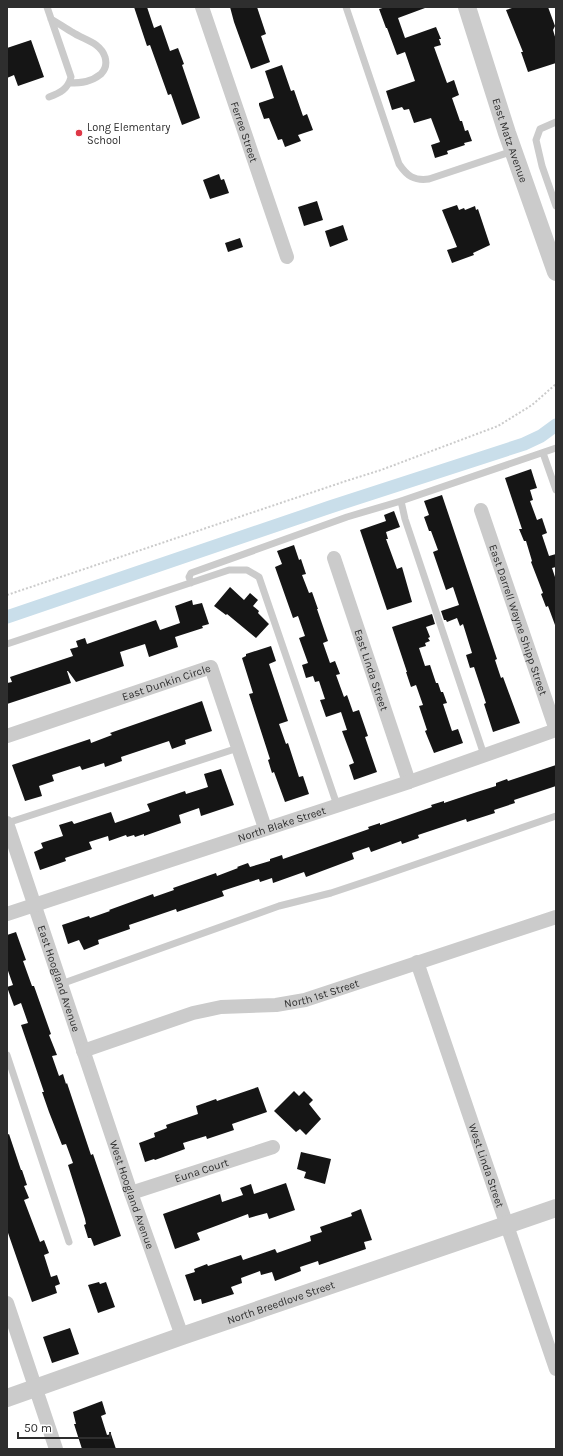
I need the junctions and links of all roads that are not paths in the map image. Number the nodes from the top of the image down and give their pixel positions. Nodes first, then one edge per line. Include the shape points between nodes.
1 (47, 7) edge
2 (202, 7) edge
3 (346, 7) edge
4 (467, 7) edge
5 (51, 18) junction
6 (69, 83) junction
7 (49, 97) dead end
8 (556, 122) edge
9 (513, 151) junction
10 (556, 206) edge
11 (287, 257) dead end
12 (556, 272) edge
13 (556, 448) edge
14 (543, 453) junction
15 (556, 490) edge
16 (401, 501) junction
17 (481, 510) dead end
18 (334, 558) dead end
19 (191, 583) junction
20 (7, 644) edge
21 (556, 730) edge
22 (7, 736) edge
23 (238, 748) junction
24 (484, 756) junction
25 (409, 782) junction
26 (337, 805) junction
27 (556, 816) edge
28 (7, 823) edge
29 (265, 828) junction
30 (35, 905) junction
31 (7, 914) edge
32 (556, 917) edge
33 (417, 962) junction
34 (61, 984) junction
35 (83, 1052) junction
36 (7, 1055) edge
37 (273, 1147) dead end
38 (131, 1193) junction
39 (556, 1208) edge
40 (506, 1225) junction
41 (69, 1242) dead end
42 (7, 1303) edge
43 (182, 1336) junction
44 (556, 1369) edge
45 (36, 1388) junction
46 (7, 1398) edge
47 (56, 1449) edge

1 - 5 lane
2 - 11 street, Ferree Street
3 - 9 lane via 399,164 405,172 412,178 429,179
4 - 9 street, East Matz Avenue
5 - 6 lane via 71,77
5 - 6 lane via 96,44 107,62 104,71 94,79 82,83
6 - 7 lane via 65,89
8 - 10 lane via 540,129 536,140
9 - 12 street, East Matz Avenue
13 - 14 lane
14 - 15 lane
14 - 16 lane
16 - 19 lane via 347,517 191,573
16 - 24 lane
17 - 21 street, East Darrell Wayne Shipp Street
18 - 25 street, East Linda Street
19 - 20 lane
19 - 26 lane via 229,570 246,570 259,577
21 - 24 street, North Blake Street
22 - 23 street, East Dunkin Circle via 211,667
23 - 28 lane
23 - 29 street, East Dunkin Circle
24 - 25 street, North Blake Street
25 - 26 street, North Blake Street
26 - 29 street, North Blake Street
27 - 34 lane via 331,893 279,906
28 - 30 street
29 - 30 street, North Blake Street
30 - 31 street, North Blake Street
30 - 34 street, East Hoogland Avenue
32 - 33 street, North 1st Street
33 - 35 street, North 1st Street via 305,1000 276,1005 221,1007 193,1013
33 - 40 street, West Linda Street
34 - 35 street, East Hoogland Avenue
35 - 38 street, West Hoogland Avenue
36 - 41 lane
37 - 38 street, Euna Court
38 - 43 street, West Hoogland Avenue
39 - 40 street, North Breedlove Street
40 - 43 street, North Breedlove Street
40 - 44 street, West Linda Street
42 - 45 street
43 - 45 street, North Breedlove Street
45 - 46 street, North Breedlove Street
45 - 47 street

